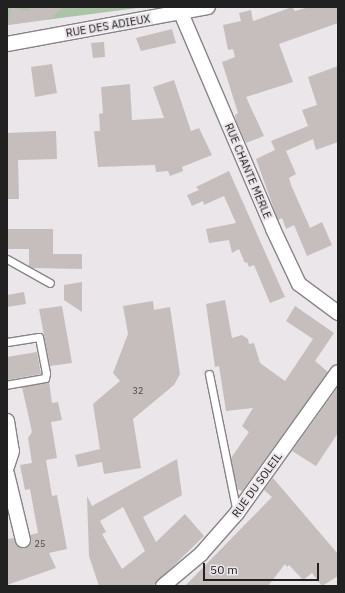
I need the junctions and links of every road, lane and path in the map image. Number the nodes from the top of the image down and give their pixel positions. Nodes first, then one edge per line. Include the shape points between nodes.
1 (208, 7) edge
2 (181, 13) junction
3 (7, 44) edge
4 (7, 259) edge
5 (50, 283) dead end
6 (338, 313) edge
7 (7, 342) edge
8 (338, 372) edge
9 (209, 374) dead end
10 (7, 385) edge
11 (7, 421) edge
12 (7, 466) edge
13 (7, 474) edge
14 (10, 504) edge
15 (237, 513) junction
16 (23, 540) dead end
17 (162, 586) edge

1 - 2 street, RUE DES ADIEUX
2 - 3 street, RUE DES ADIEUX
2 - 6 street, RUE CHANTE MERLE via 273,230 299,284
4 - 5 lane
7 - 10 lane via 39,337 46,373 45,378
8 - 15 street, RUE DU SOLEIL
9 - 15 lane
11 - 12 street via 12,451
13 - 14 street
14 - 16 street
15 - 17 street, RUE DU SOLEIL via 202,554

